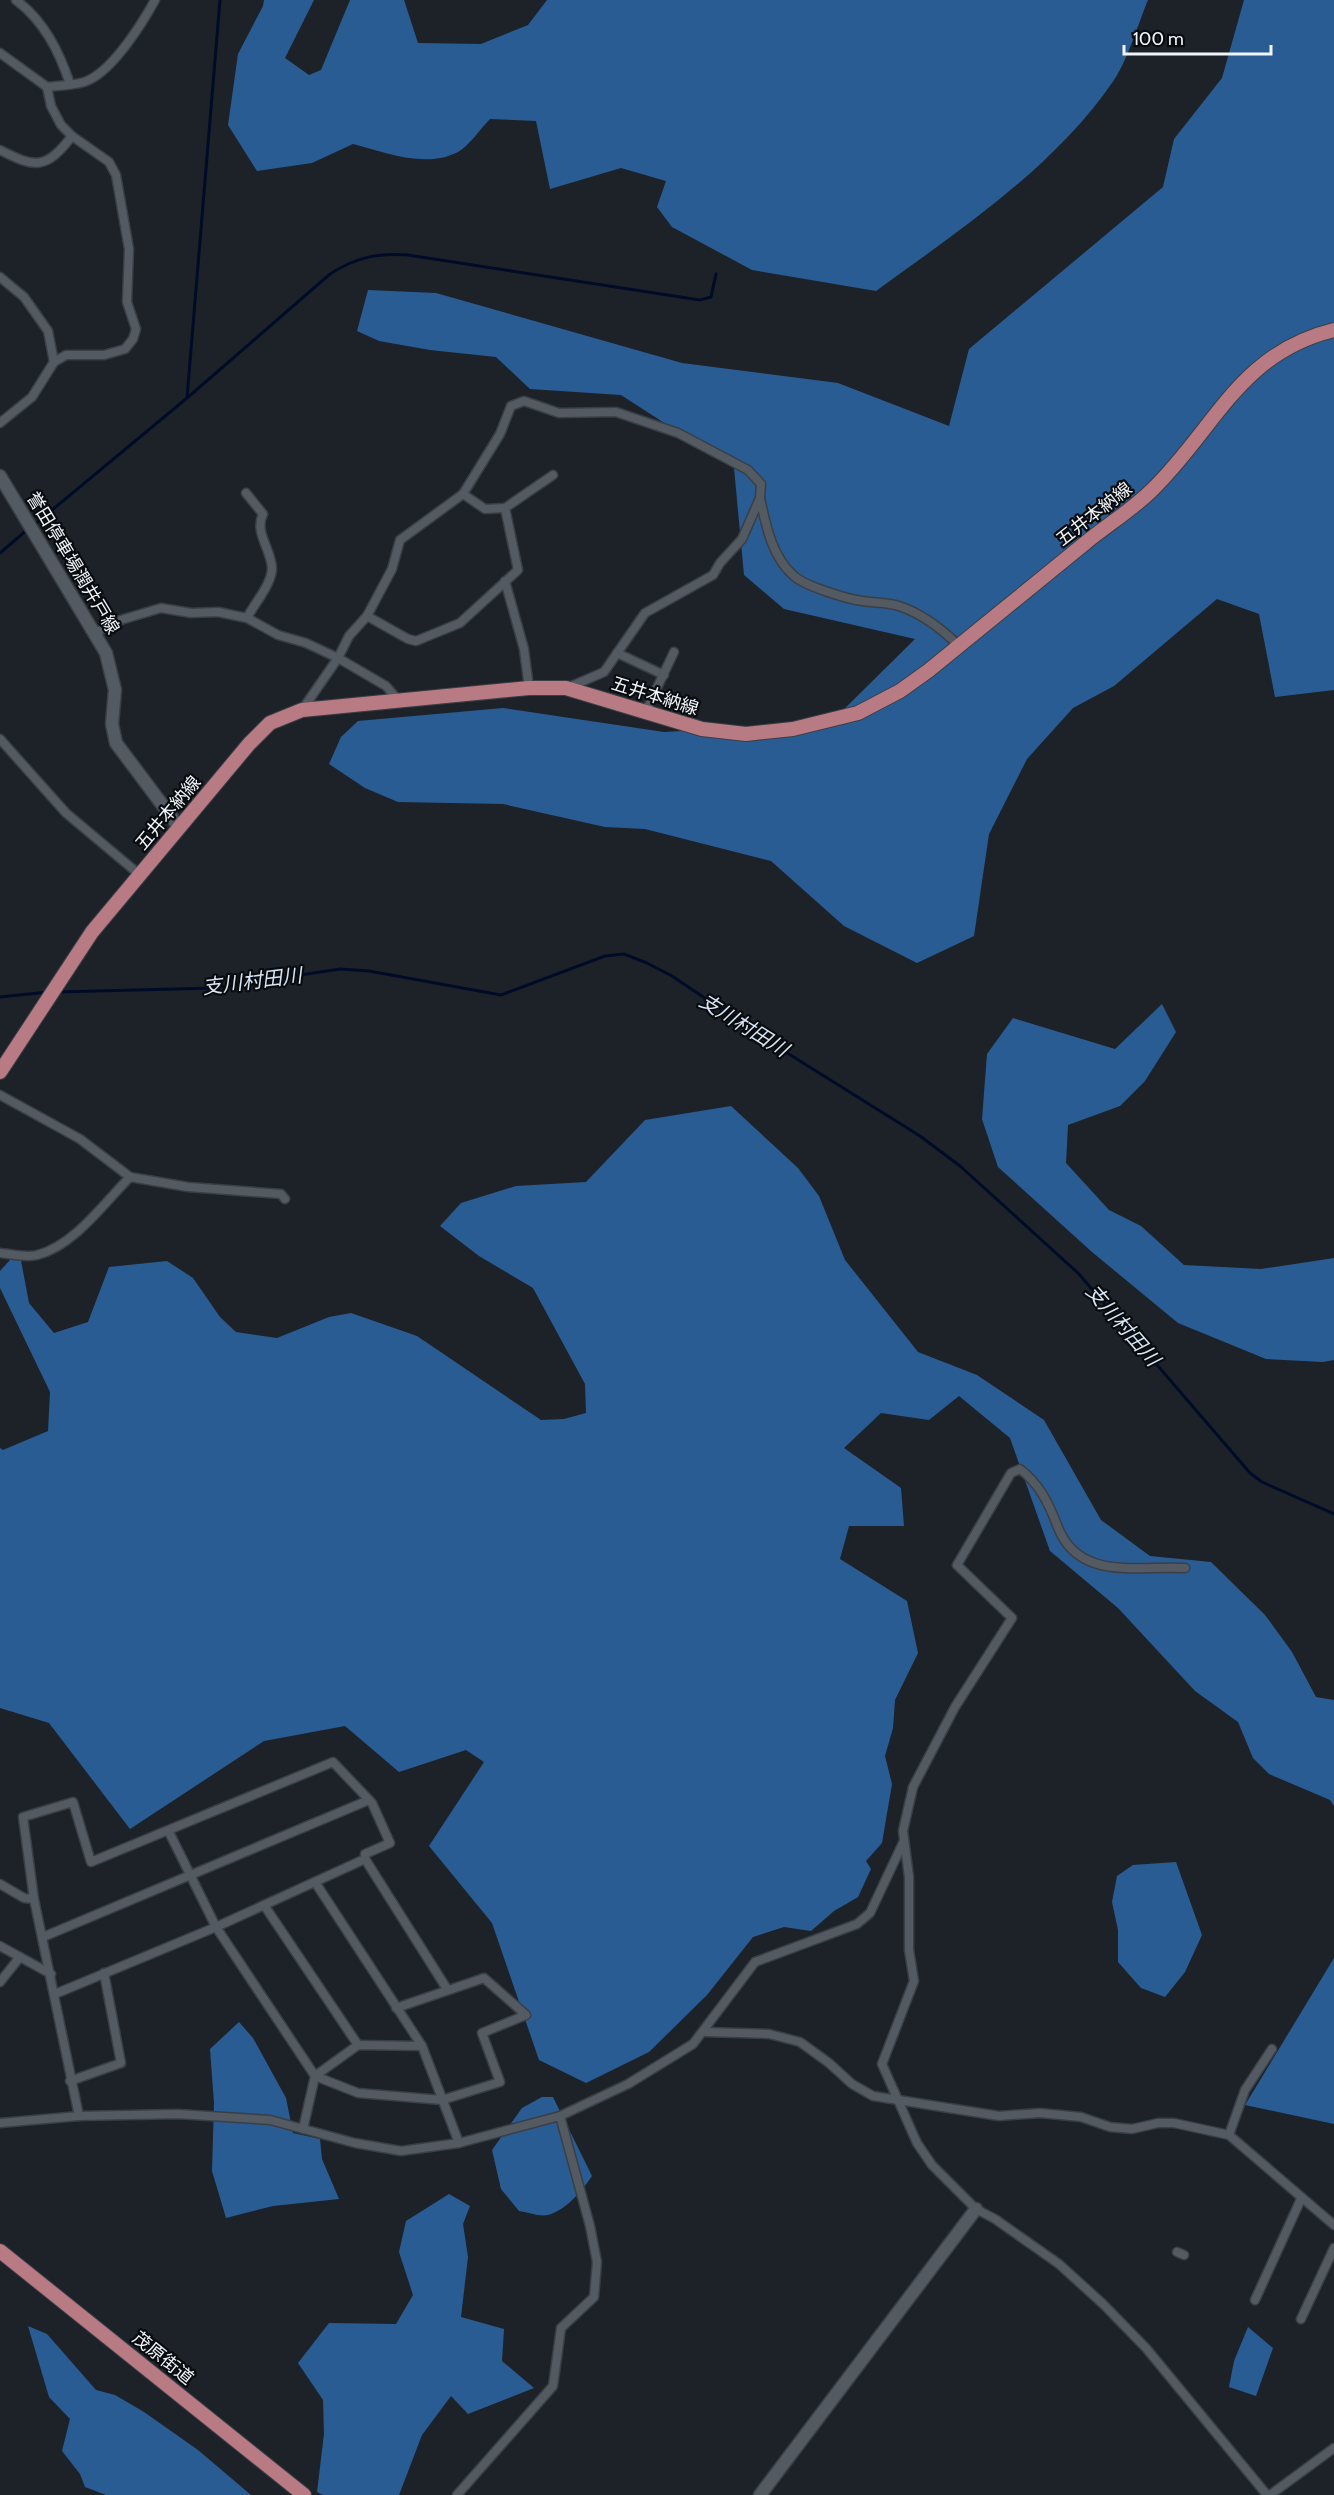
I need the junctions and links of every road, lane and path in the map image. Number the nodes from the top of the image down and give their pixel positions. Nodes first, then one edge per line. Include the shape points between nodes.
1 (16, 0) edge
2 (155, 0) edge
3 (0, 53) edge
4 (70, 84) junction
5 (47, 87) junction
6 (72, 136) junction
7 (0, 150) edge
8 (0, 277) edge
9 (1334, 330) edge
10 (54, 362) junction
11 (0, 423) edge
12 (553, 475) dead end
13 (0, 476) edge
14 (246, 493) dead end
15 (463, 494) junction
16 (760, 498) junction
17 (505, 508) junction
18 (505, 581) junction
19 (367, 616) junction
20 (247, 618) junction
21 (96, 633) junction
22 (959, 646) junction
23 (674, 652) dead end
24 (617, 653) junction
25 (338, 658) junction
26 (664, 675) junction
27 (529, 688) junction
28 (566, 688) junction
29 (399, 700) junction
30 (302, 710) junction
31 (645, 713) junction
32 (0, 739) edge
33 (179, 827) junction
34 (140, 875) junction
35 (0, 1072) edge
36 (0, 1095) edge
37 (130, 1177) junction
38 (285, 1200) dead end
39 (0, 1253) edge
40 (1185, 1568) dead end
41 (369, 1800) junction
42 (168, 1832) junction
43 (903, 1843) junction
44 (365, 1859) junction
45 (191, 1877) junction
46 (315, 1882) junction
47 (0, 1884) edge
48 (34, 1899) junction
49 (264, 1905) junction
50 (216, 1927) junction
51 (43, 1937) junction
52 (0, 1946) edge
53 (20, 1957) junction
54 (104, 1973) junction
55 (51, 1974) junction
56 (0, 1982) edge
57 (447, 1989) junction
58 (55, 1994) junction
59 (396, 2008) junction
60 (705, 2032) junction
61 (358, 2045) junction
62 (422, 2046) junction
63 (1272, 2049) dead end
64 (315, 2076) junction
65 (70, 2081) junction
66 (442, 2100) junction
67 (898, 2101) junction
68 (78, 2116) junction
69 (560, 2116) junction
70 (0, 2123) edge
71 (303, 2129) junction
72 (1229, 2135) junction
73 (459, 2144) junction
74 (1301, 2199) junction
75 (976, 2209) junction
76 (1334, 2225) edge
77 (1334, 2248) edge
78 (0, 2251) edge
79 (1255, 2300) dead end
80 (1301, 2319) dead end
81 (1332, 2453) edge
82 (304, 2495) edge
83 (457, 2495) edge
84 (760, 2495) edge
85 (1269, 2495) edge

1 - 4 street via 48,35
2 - 4 street via 104,71 87,81
3 - 5 street
4 - 5 street
5 - 6 street via 55,113
6 - 7 street via 61,150 40,164 27,164
6 - 10 street via 109,162 116,175 129,249 127,302 136,329 125,349 104,355 66,355
8 - 10 street via 24,297 48,331
9 - 22 main road, 五井本納線 via 1296,345 1251,373 1153,489
10 - 11 street via 32,397
12 - 17 street
13 - 21 main road, 誉田停車場潤井戸線
14 - 20 street via 263,514 259,527 272,567 267,585
15 - 16 street via 500,434 507,412 524,401 559,412 616,412 678,433 748,470 761,484
15 - 17 street via 485,510
15 - 19 street via 400,540 392,569
16 - 22 street via 769,538 792,575 804,584 861,601 897,605 940,628
16 - 24 street via 742,539 713,575 645,613
17 - 18 street via 518,570
18 - 19 street via 460,623 416,640
18 - 27 street via 524,649
19 - 25 street via 349,636
20 - 21 street via 161,608 114,622
20 - 25 street via 278,635
21 - 33 main road, 誉田停車場潤井戸線 via 106,653 115,690 112,724 116,743
22 - 31 main road, 五井本納線 via 878,703 826,722 746,734 702,729
23 - 26 street
24 - 26 street
24 - 28 street via 604,672
25 - 29 street via 386,686
25 - 30 street
26 - 31 street
27 - 28 main road, 五井本納線
27 - 29 main road, 五井本納線
28 - 31 main road, 五井本納線
29 - 30 main road, 五井本納線
30 - 33 main road, 五井本納線 via 285,715 261,731
32 - 34 street via 66,813
33 - 34 main road, 五井本納線
34 - 35 main road, 五井本納線 via 73,958
36 - 37 street via 80,1139
37 - 38 street via 188,1187 280,1194
37 - 39 street via 84,1227 47,1252 35,1256
40 - 43 street via 1100,1566 1073,1553 1034,1480 1020,1469 1011,1473 957,1565 1012,1618 954,1707 913,1787
41 - 42 street via 333,1762
41 - 44 street via 390,1843 365,1854
41 - 45 street
42 - 45 street
42 - 48 street via 91,1862 73,1802 23,1817
43 - 60 street via 870,1913 857,1924 755,1962
43 - 67 street via 908,1852 909,1950 914,1981 882,2064
44 - 46 street
44 - 57 street
45 - 50 street
45 - 51 street
46 - 49 street
46 - 59 street
47 - 48 street via 24,1898
48 - 51 street
49 - 50 street
49 - 61 street
50 - 54 street
50 - 64 street
51 - 55 street
52 - 53 street
53 - 55 street
53 - 56 street
54 - 58 street
54 - 65 street via 121,2064
55 - 58 street
57 - 59 street
57 - 66 street via 484,1978 526,2015 482,2032 500,2082
58 - 65 street
59 - 62 street
60 - 67 street via 770,2034 800,2042 852,2084 873,2096
60 - 69 street via 693,2044 628,2084
61 - 62 street
61 - 64 street
62 - 66 street
63 - 72 street via 1245,2090
64 - 66 street via 358,2093
64 - 71 street
65 - 68 street
66 - 73 street
67 - 72 street via 999,2116 1081,2117 1110,2127 1132,2129 1174,2123
67 - 75 street via 932,2165
68 - 70 street
68 - 71 street via 236,2117 270,2120
69 - 73 street
69 - 83 street via 597,2262 594,2297 561,2328 553,2386
71 - 73 street via 401,2151
72 - 74 street
74 - 76 street
74 - 79 street
75 - 84 main road
75 - 85 street via 1059,2265 1103,2304 1146,2348
77 - 80 street
78 - 82 main road, 茂原街道
81 - 85 street

